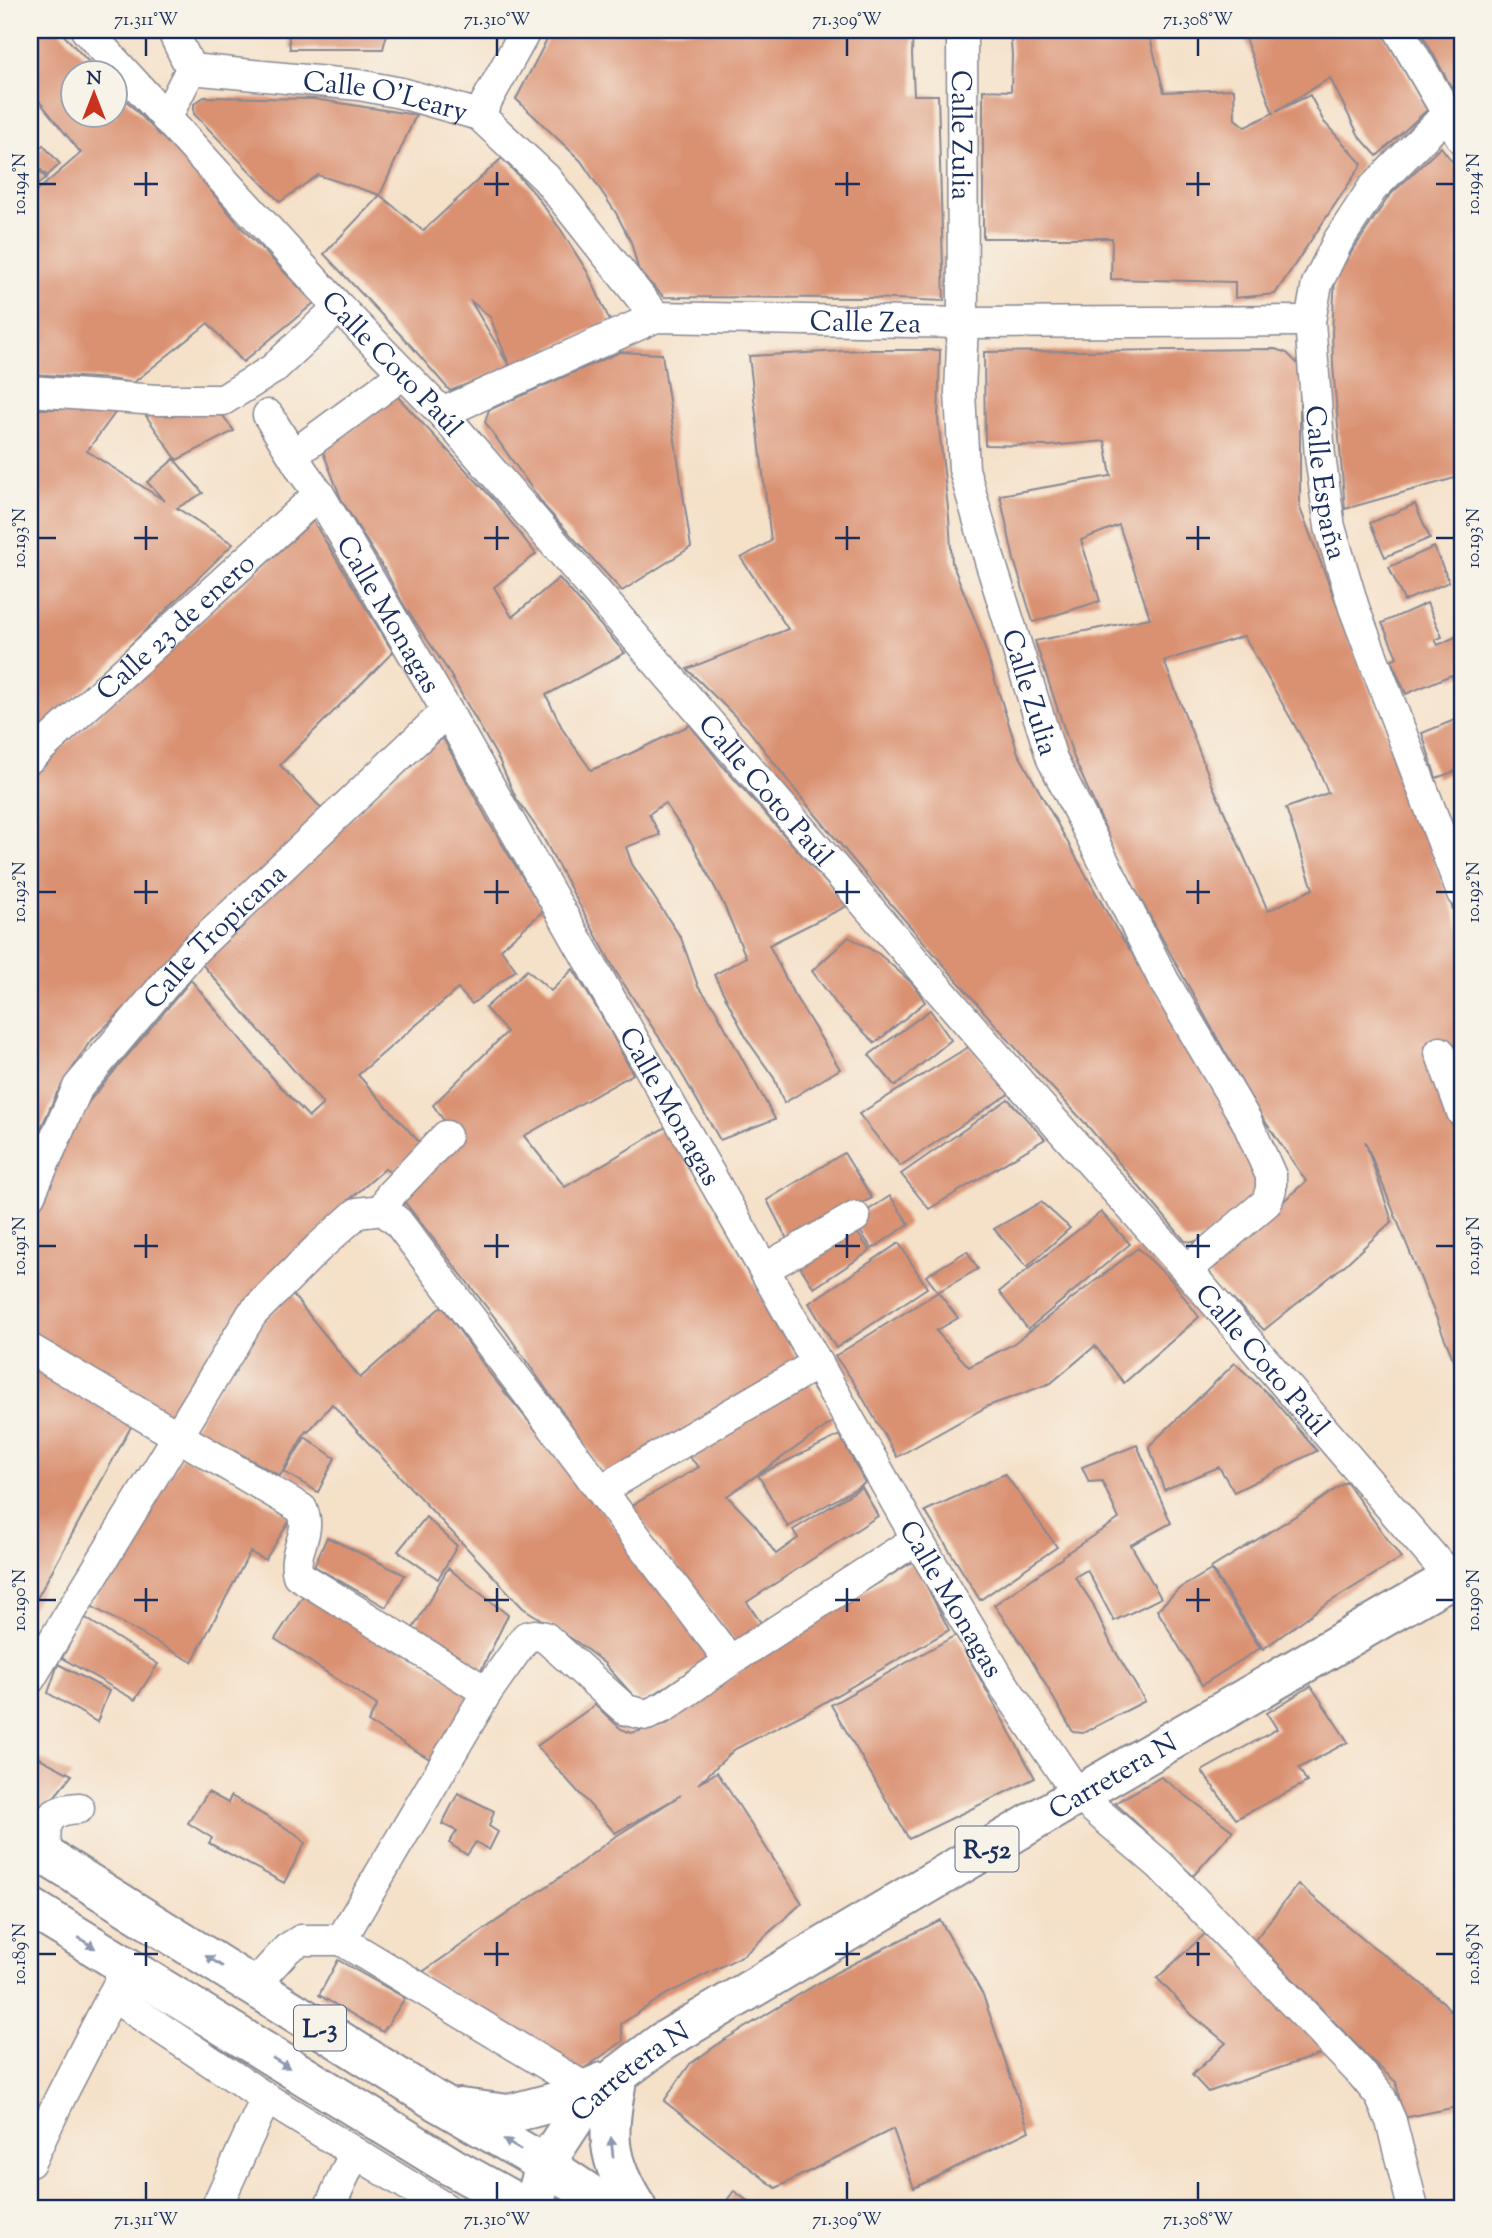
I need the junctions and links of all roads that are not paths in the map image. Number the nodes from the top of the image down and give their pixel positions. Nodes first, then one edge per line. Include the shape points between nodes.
1 (86, 30) edge
2 (172, 30) edge
3 (526, 30) edge
4 (962, 30) edge
5 (1399, 30) edge
6 (191, 69) junction
7 (1455, 111) edge
8 (479, 114) junction
9 (166, 118) junction
10 (1462, 139) edge
11 (339, 307) junction
12 (656, 317) junction
13 (1310, 321) junction
14 (963, 323) junction
15 (273, 369) junction
16 (403, 374) junction
17 (30, 391) edge
18 (223, 400) junction
19 (442, 413) junction
20 (268, 415) junction
21 (293, 455) junction
22 (320, 494) junction
23 (447, 711) junction
24 (30, 758) edge
25 (1462, 893) edge
26 (1440, 1052) dead end
27 (1462, 1112) edge
28 (446, 1136) dead end
29 (30, 1195) edge
30 (383, 1210) junction
31 (855, 1217) dead end
32 (764, 1269) junction
33 (1187, 1270) junction
34 (30, 1349) edge
35 (818, 1363) junction
36 (177, 1436) junction
37 (601, 1490) junction
38 (917, 1539) junction
39 (1459, 1581) edge
40 (730, 1661) junction
41 (30, 1679) edge
42 (487, 1692) junction
43 (1078, 1795) junction
44 (79, 1808) dead end
45 (39, 1852) edge
46 (30, 1907) edge
47 (341, 1940) junction
48 (119, 1982) junction
49 (254, 1985) junction
50 (349, 2046) junction
51 (603, 2082) junction
52 (266, 2098) junction
53 (436, 2101) junction
54 (354, 2154) junction
55 (30, 2162) edge
56 (545, 2164) junction
57 (216, 2208) edge
58 (329, 2208) edge
59 (443, 2208) edge
60 (526, 2208) edge
61 (533, 2208) edge
62 (611, 2208) edge
63 (638, 2208) edge
64 (1413, 2208) edge

1 - 9 street, Calle Coto Paúl
2 - 6 street
3 - 8 street
4 - 14 street, Calle Zulia
5 - 7 street
6 - 8 street, Calle O'Leary via 359,86
6 - 9 street
7 - 10 street
7 - 13 street, Calle España via 1372,188 1317,284
8 - 12 street, Calle O'Leary via 546,178
9 - 11 street, Calle Coto Paúl
11 - 15 street
11 - 16 street, Calle Coto Paúl
12 - 14 street, Calle Zea
12 - 19 street, Calle Zea
13 - 14 street, Calle Zea
13 - 25 street, Calle España via 1330,527 1354,608
14 - 33 street, Calle Zulia via 964,469 1052,759 1164,981 1246,1120 1271,1176 1267,1202
15 - 18 street
15 - 20 street
16 - 19 street, Calle Coto Paúl
16 - 21 street
17 - 18 street
18 - 20 street
19 - 33 street, Calle Coto Paúl
20 - 21 street, Calle Monagas
21 - 22 street, Calle Monagas
22 - 23 street, Calle Monagas
22 - 24 street, Calle 23 de enero
23 - 29 street, Calle Tropicana via 194,950 78,1087
23 - 32 street, Calle Monagas
26 - 27 street
28 - 30 street via 391,1194
30 - 36 street via 357,1213 252,1314
30 - 37 street via 398,1222
31 - 32 street
32 - 35 street, Calle Monagas
33 - 39 street, Calle Coto Paúl
34 - 36 street
35 - 37 street
35 - 38 street, Calle Monagas
36 - 41 street
36 - 42 street via 302,1509 307,1519 295,1562 298,1575
37 - 40 street
38 - 40 street
38 - 43 street, Calle Monagas via 1001,1681
39 - 43 main road, Carretera N / R-52
40 - 42 street via 647,1715 626,1710 545,1637 535,1635 526,1637
42 - 47 street
43 - 51 main road, Carretera N / R-52
43 - 64 street, Calle Monagas via 1160,1866 1380,2096
44 - 45 street via 50,1818
49 -> 45 main road, L-3
46 -> 48 main road, L-3
47 - 49 street via 299,1931
47 - 51 street
48 - 50 main road via 140,1962 168,1965 292,2033
48 - 52 street
48 - 55 street
48 -> 60 main road, L-3
49 - 50 main road, L-3
50 - 53 main road, L-3
51 - 53 main road via 509,2114 470,2111
51 - 56 main road, Carretera N / R-52
63 -> 51 main road via 620,2182 610,2150 611,2109
52 - 54 street
52 - 57 street
56 -> 53 main road, L-3
54 - 58 street
54 - 59 street
56 - 61 main road, Carretera N / R-52
56 - 62 main road, L-3

